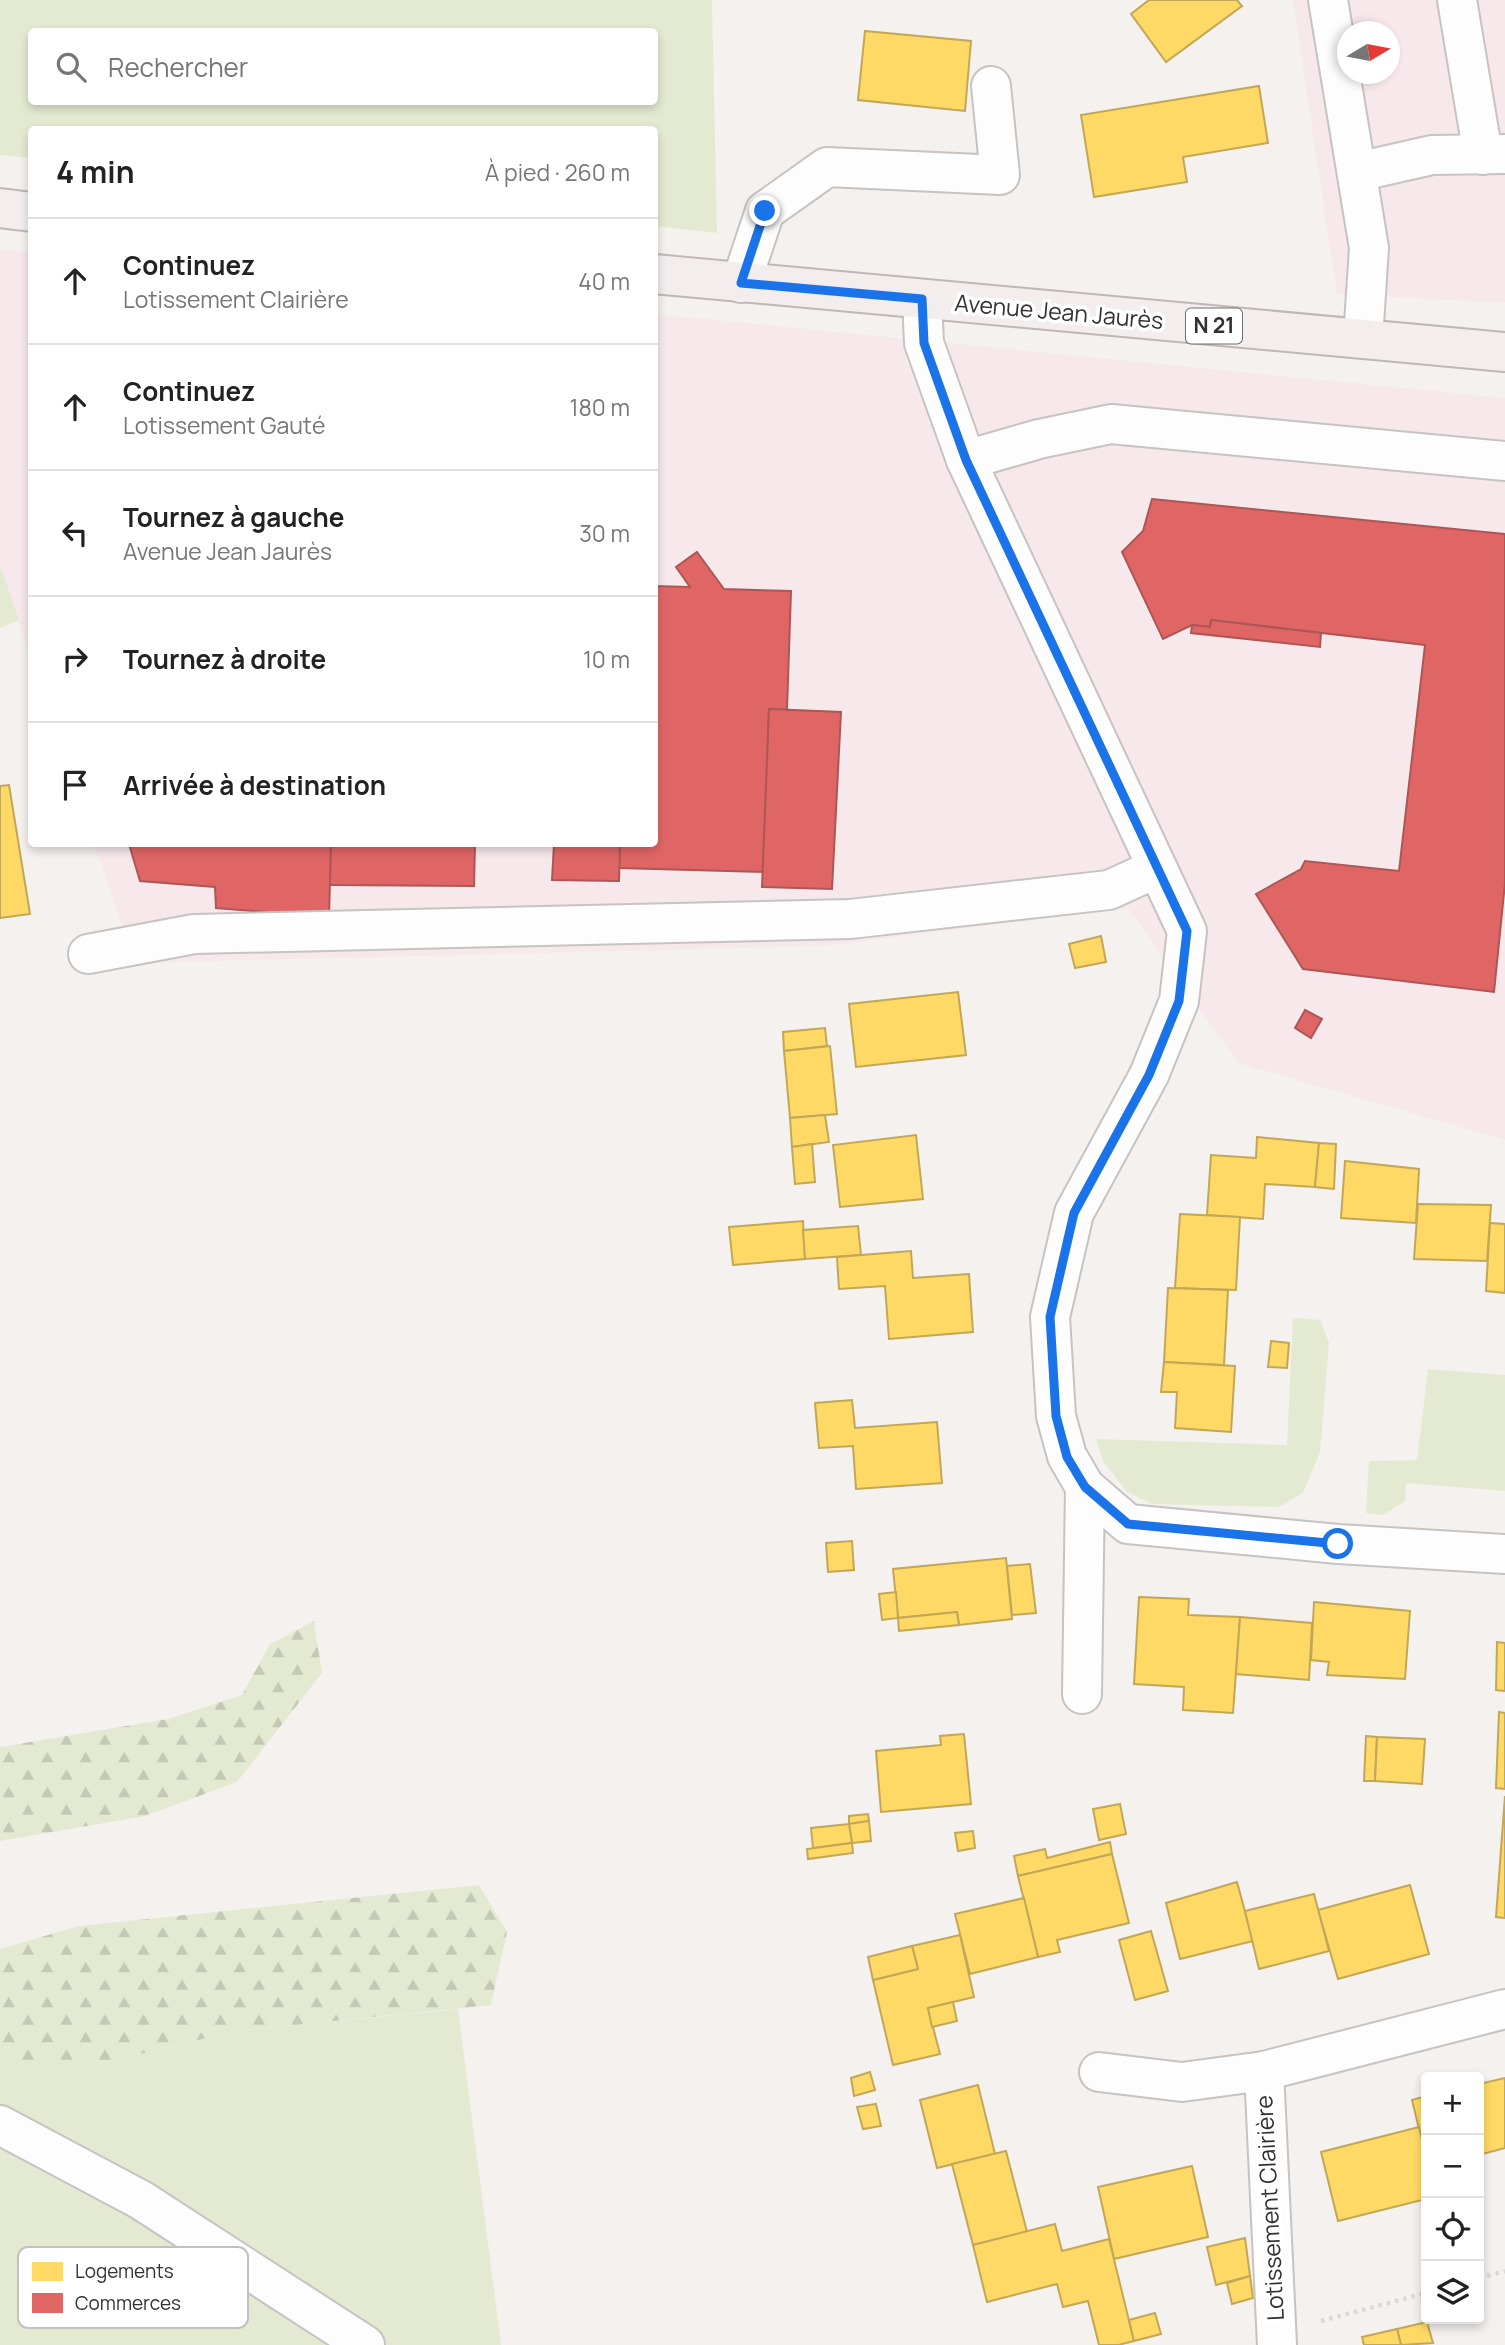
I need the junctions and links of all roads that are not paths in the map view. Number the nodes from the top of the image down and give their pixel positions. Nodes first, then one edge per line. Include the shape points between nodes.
1 (1328, 0) edge
2 (1457, 0) edge
3 (991, 86) dead end
4 (1494, 154) edge
5 (1357, 172) junction
6 (0, 208) edge
7 (28, 212) edge
8 (658, 274) edge
9 (741, 283) junction
10 (922, 299) junction
11 (1363, 339) junction
12 (1505, 352) edge
13 (966, 460) junction
14 (1505, 461) edge
15 (1157, 867) junction
16 (88, 954) dead end
17 (1085, 1487) junction
18 (1505, 1554) edge
19 (1082, 1693) dead end
20 (1505, 2009) edge
21 (1264, 2071) junction
22 (1100, 2072) dead end
23 (0, 2125) edge
24 (214, 2247) edge
25 (248, 2269) edge
26 (1277, 2339) edge
27 (365, 2345) edge

1 - 5 street
2 - 4 street
3 - 9 street via 1000,175 827,167 765,211
4 - 5 street via 1432,155
5 - 11 street via 1369,248
6 - 7 main road
8 - 9 main road, Avenue Jean Jaurès / N 21
9 - 10 main road, Avenue Jean Jaurès / N 21
10 - 11 main road, Avenue Jean Jaurès / N 21
10 - 13 street via 924,343
11 - 12 main road, Avenue Jean Jaurès / N 21
13 - 14 street via 1111,424
13 - 15 street
15 - 16 street via 1109,890 850,919 194,934
15 - 17 street via 1187,931 1179,1001 1149,1075 1074,1213 1050,1317 1056,1416 1067,1457
17 - 18 street via 1128,1524
17 - 19 street
20 - 21 street, Lotissement Clairière
21 - 22 street, Lotissement Clairière via 1182,2082
21 - 26 street, Lotissement Clairière
23 - 24 street via 141,2200
25 - 27 street

